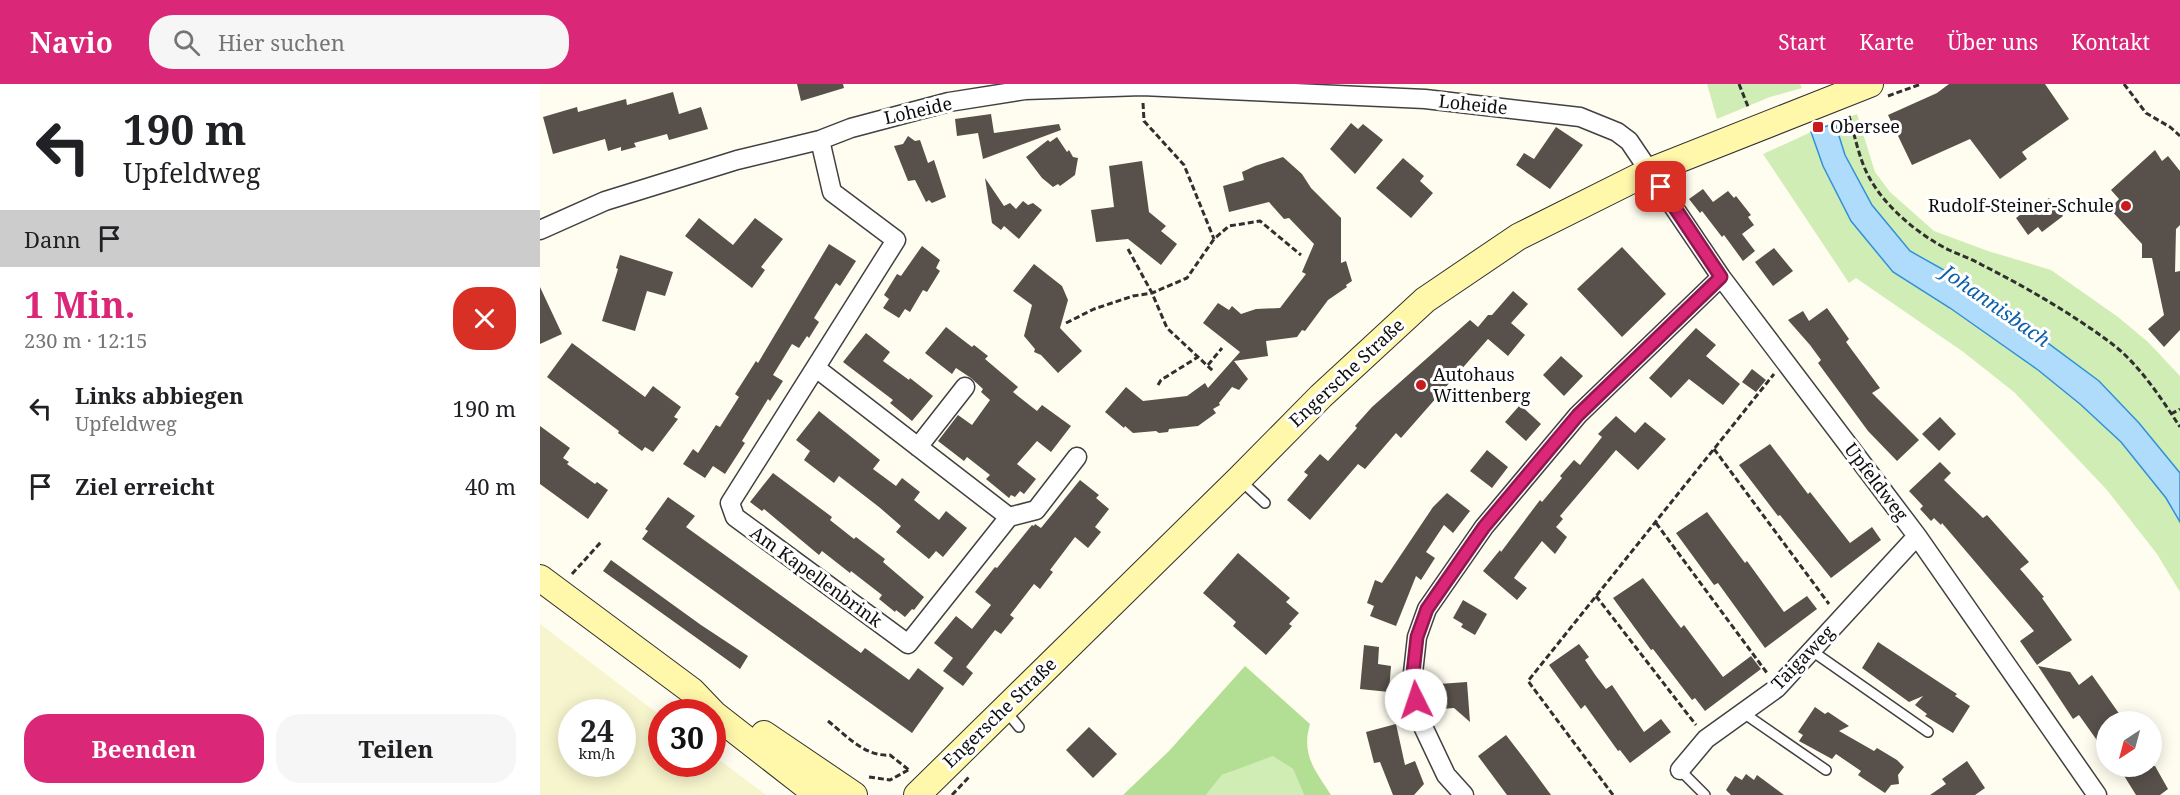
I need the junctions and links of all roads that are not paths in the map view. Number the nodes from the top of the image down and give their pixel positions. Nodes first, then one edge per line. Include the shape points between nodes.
1 (1857, 95) edge
2 (820, 140) junction
3 (1650, 171) junction
4 (540, 230) edge
5 (1721, 277) junction
6 (816, 368) junction
7 (965, 387) dead end
8 (918, 447) junction
9 (1077, 457) dead end
10 (1239, 479) junction
11 (1265, 503) dead end
12 (1009, 518) junction
13 (1917, 536) junction
14 (548, 584) edge
15 (1812, 651) junction
16 (692, 691) junction
17 (1742, 712) junction
18 (1929, 732) dead end
19 (1826, 770) dead end
20 (1680, 771) joint
21 (858, 785) edge
22 (2095, 794) edge
23 (818, 795) edge
24 (917, 795) edge
25 (1464, 795) edge
26 (1705, 795) edge

1 - 3 main road, Engersche Straße via 1754,122
2 - 3 street, Loheide via 949,102 1025,90 1142,86 1425,99 1580,117 1629,141
2 - 4 street, Loheide via 737,160 605,201
2 - 6 street, Am Kapellenbrink via 832,192 896,240
3 - 5 street, Upfeldweg
3 - 10 main road, Engersche Straße via 1518,237 1425,300
5 - 13 street, Upfeldweg
5 - 25 street via 1578,415 1484,527 1427,609 1417,637 1412,682 1419,718 1446,775
6 - 8 street
6 - 12 street, Am Kapellenbrink via 730,503 735,517 908,644
7 - 8 street
8 - 12 street
9 - 12 street via 1036,510
10 - 11 lane
10 - 24 main road, Engersche Straße via 1012,718
13 - 15 street, Taigaweg
13 - 22 street, Upfeldweg
14 - 16 main road
15 - 17 street, Taigaweg via 1777,688
15 - 18 lane
16 - 21 main road
16 - 23 main road via 714,714
17 - 19 lane
17 - 20 street, Taigaweg via 1706,739
20 - 26 lane

